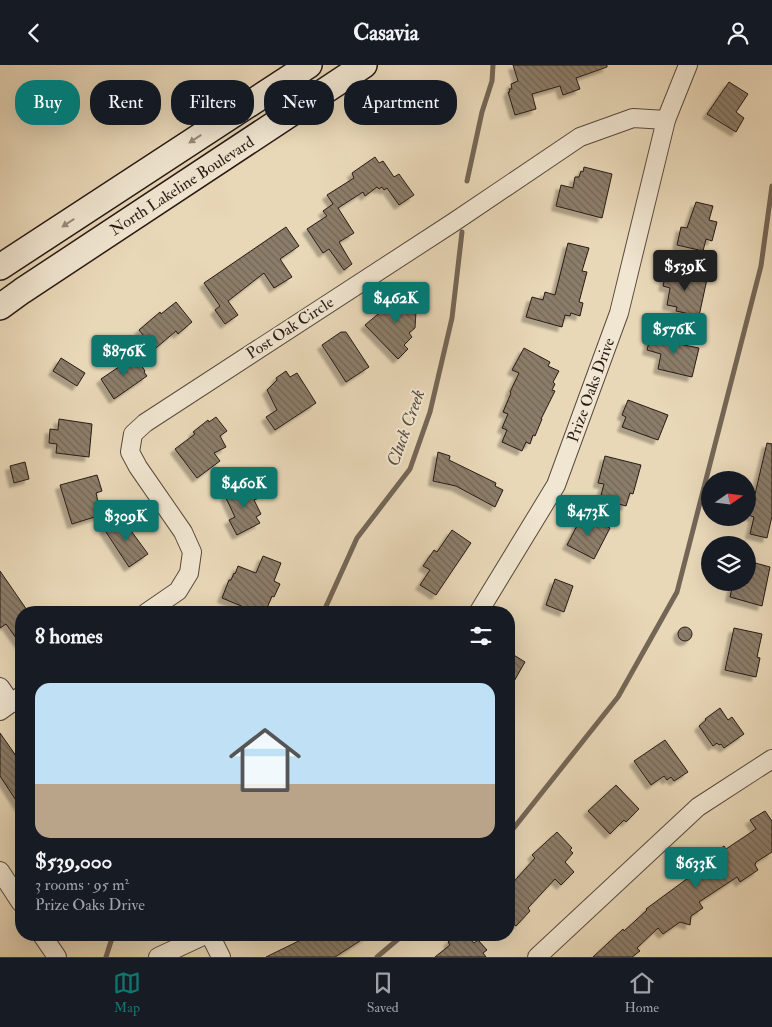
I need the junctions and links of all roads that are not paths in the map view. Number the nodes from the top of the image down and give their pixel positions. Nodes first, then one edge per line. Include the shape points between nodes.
1 (309, 65) edge
2 (364, 65) edge
3 (688, 65) edge
4 (666, 120) junction
5 (109, 196) junction
6 (125, 224) junction
7 (0, 267) edge
8 (0, 307) edge
9 (156, 606) edge
10 (482, 606) edge
11 (0, 687) edge
12 (11, 703) edge
13 (772, 759) edge
14 (0, 871) edge
15 (15, 894) edge
16 (46, 941) edge
17 (192, 941) edge
18 (213, 941) edge
19 (57, 957) edge
20 (158, 957) edge
21 (221, 957) edge
22 (538, 957) edge

1 -> 5 main road, North Lakeline Boulevard
2 - 6 main road, North Lakeline Boulevard
3 - 4 street, Prize Oaks Drive
4 - 9 street, Post Oak Circle via 633,118 580,137 132,434 130,452 183,532 192,552 189,573 178,591
4 - 10 street, Prize Oaks Drive via 619,313 556,485
5 - 6 main road
5 -> 7 main road, North Lakeline Boulevard
6 - 8 main road, North Lakeline Boulevard
11 - 12 street
13 - 22 street via 698,807
14 - 15 street
16 - 19 street
17 - 20 street
18 - 21 street

